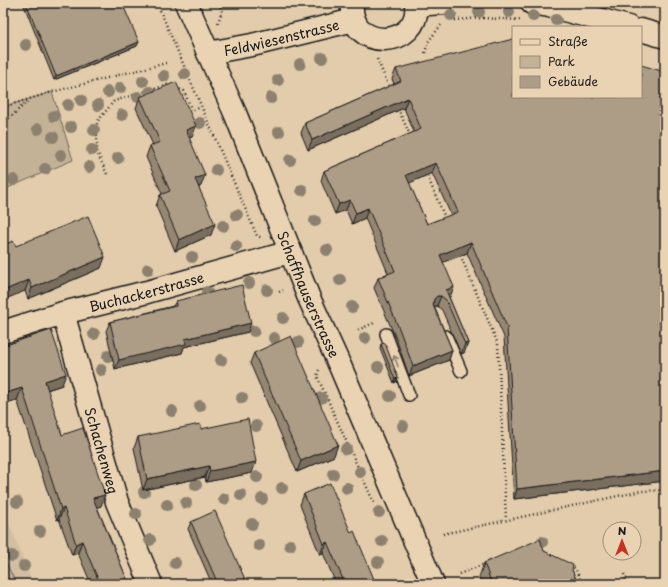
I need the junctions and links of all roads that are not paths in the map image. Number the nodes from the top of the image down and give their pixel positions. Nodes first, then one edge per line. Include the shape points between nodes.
1 (186, 3) edge
2 (416, 4) edge
3 (353, 11) edge
4 (527, 12) edge
5 (445, 16) edge
6 (624, 26) edge
7 (642, 30) edge
8 (665, 37) edge
9 (208, 53) junction
10 (290, 252) junction
11 (63, 313) junction
12 (443, 329) edge
13 (3, 332) edge
14 (386, 334) dead end
15 (461, 371) dead end
16 (409, 395) dead end
17 (151, 584) edge
18 (433, 584) edge

1 - 9 street, Schaffhauserstrasse
2 - 3 street, Feldwiesenstrasse via 416,15 409,27 399,36 390,39 370,37 358,27
2 - 5 street, Feldwiesenstrasse
3 - 9 street, Feldwiesenstrasse via 252,45
4 - 6 street via 548,6
7 - 8 street
9 - 10 street, Schaffhauserstrasse via 235,112
10 - 11 street, Buchackerstrasse
10 - 18 street, Schaffhauserstrasse
11 - 13 street, Buchackerstrasse
11 - 17 street, Schachenweg via 117,502
12 - 15 lane
16 -> 14 lane

